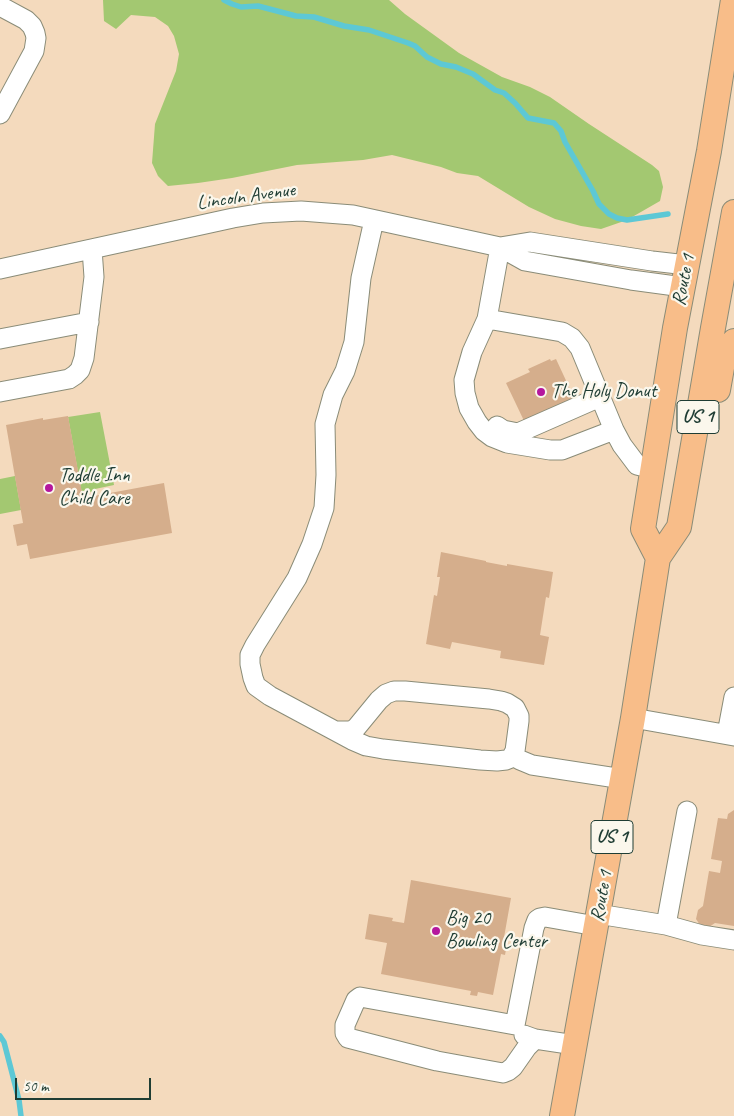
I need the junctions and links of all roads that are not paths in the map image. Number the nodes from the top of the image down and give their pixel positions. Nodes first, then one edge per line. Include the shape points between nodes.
1 (733, 0) edge
2 (0, 6) edge
3 (0, 114) edge
4 (734, 212) edge
5 (374, 220) junction
6 (500, 247) junction
7 (92, 249) junction
8 (0, 269) edge
9 (685, 276) junction
10 (728, 283) edge
11 (487, 318) junction
12 (89, 322) junction
13 (479, 337) junction
14 (0, 339) edge
15 (734, 341) edge
16 (0, 392) edge
17 (600, 397) junction
18 (614, 430) junction
19 (653, 468) junction
20 (684, 498) junction
21 (658, 558) junction
22 (734, 697) edge
23 (634, 718) junction
24 (337, 732) junction
25 (731, 735) edge
26 (512, 755) junction
27 (623, 779) junction
28 (687, 812) dead end
29 (597, 920) junction
30 (666, 925) junction
31 (734, 940) edge
32 (515, 1025) junction
33 (535, 1039) junction
34 (575, 1045) junction
35 (562, 1116) edge

1 - 9 main road, Route 1 / US 1
2 - 3 street via 26,20 36,38 34,51
4 - 10 main road, Route 1 / US 1
5 - 6 street, Lincoln Avenue
5 - 7 street, Lincoln Avenue via 313,211 262,213
5 - 24 street via 361,278 354,342 333,395 326,424 324,508 300,571 250,655 256,686
6 - 9 street, Lincoln Avenue via 530,242 642,259
6 - 11 street
7 - 8 street, Lincoln Avenue
7 - 12 street via 94,277
9 - 10 main road
9 - 19 main road, Route 1 / US 1
10 - 20 main road, Route 1 / US 1
11 - 13 street
11 - 17 street via 567,334 580,348
12 - 14 street
12 - 16 street via 84,358 75,375 58,382
13 - 17 street via 475,387 485,414 503,430 524,431
13 - 18 street via 468,362 465,393 469,408 484,431 492,437 507,443 562,450
15 - 20 main road via 723,362 700,484
17 - 18 street
18 - 19 street via 637,464
19 - 21 main road, Route 1 / US 1 via 643,529
20 - 21 main road, Route 1 / US 1 via 679,527
21 - 23 main road, Route 1 / US 1
22 - 25 street
23 - 25 street
23 - 27 main road, Route 1 / US 1
24 - 26 street via 358,743 384,750 497,761
24 - 26 street via 356,728 379,700 394,691 489,699 507,703 517,711 519,721
26 - 27 street via 532,765
27 - 29 main road, Route 1 / US 1
28 - 30 street
29 - 30 street
29 - 32 street via 545,917 537,920
29 - 34 main road, Route 1 / US 1
30 - 31 street
32 - 33 street via 524,1036
32 - 33 street via 360,996 345,1025 345,1033 348,1038 437,1061 503,1073 513,1067
33 - 34 street
34 - 35 main road, Route 1 / US 1

